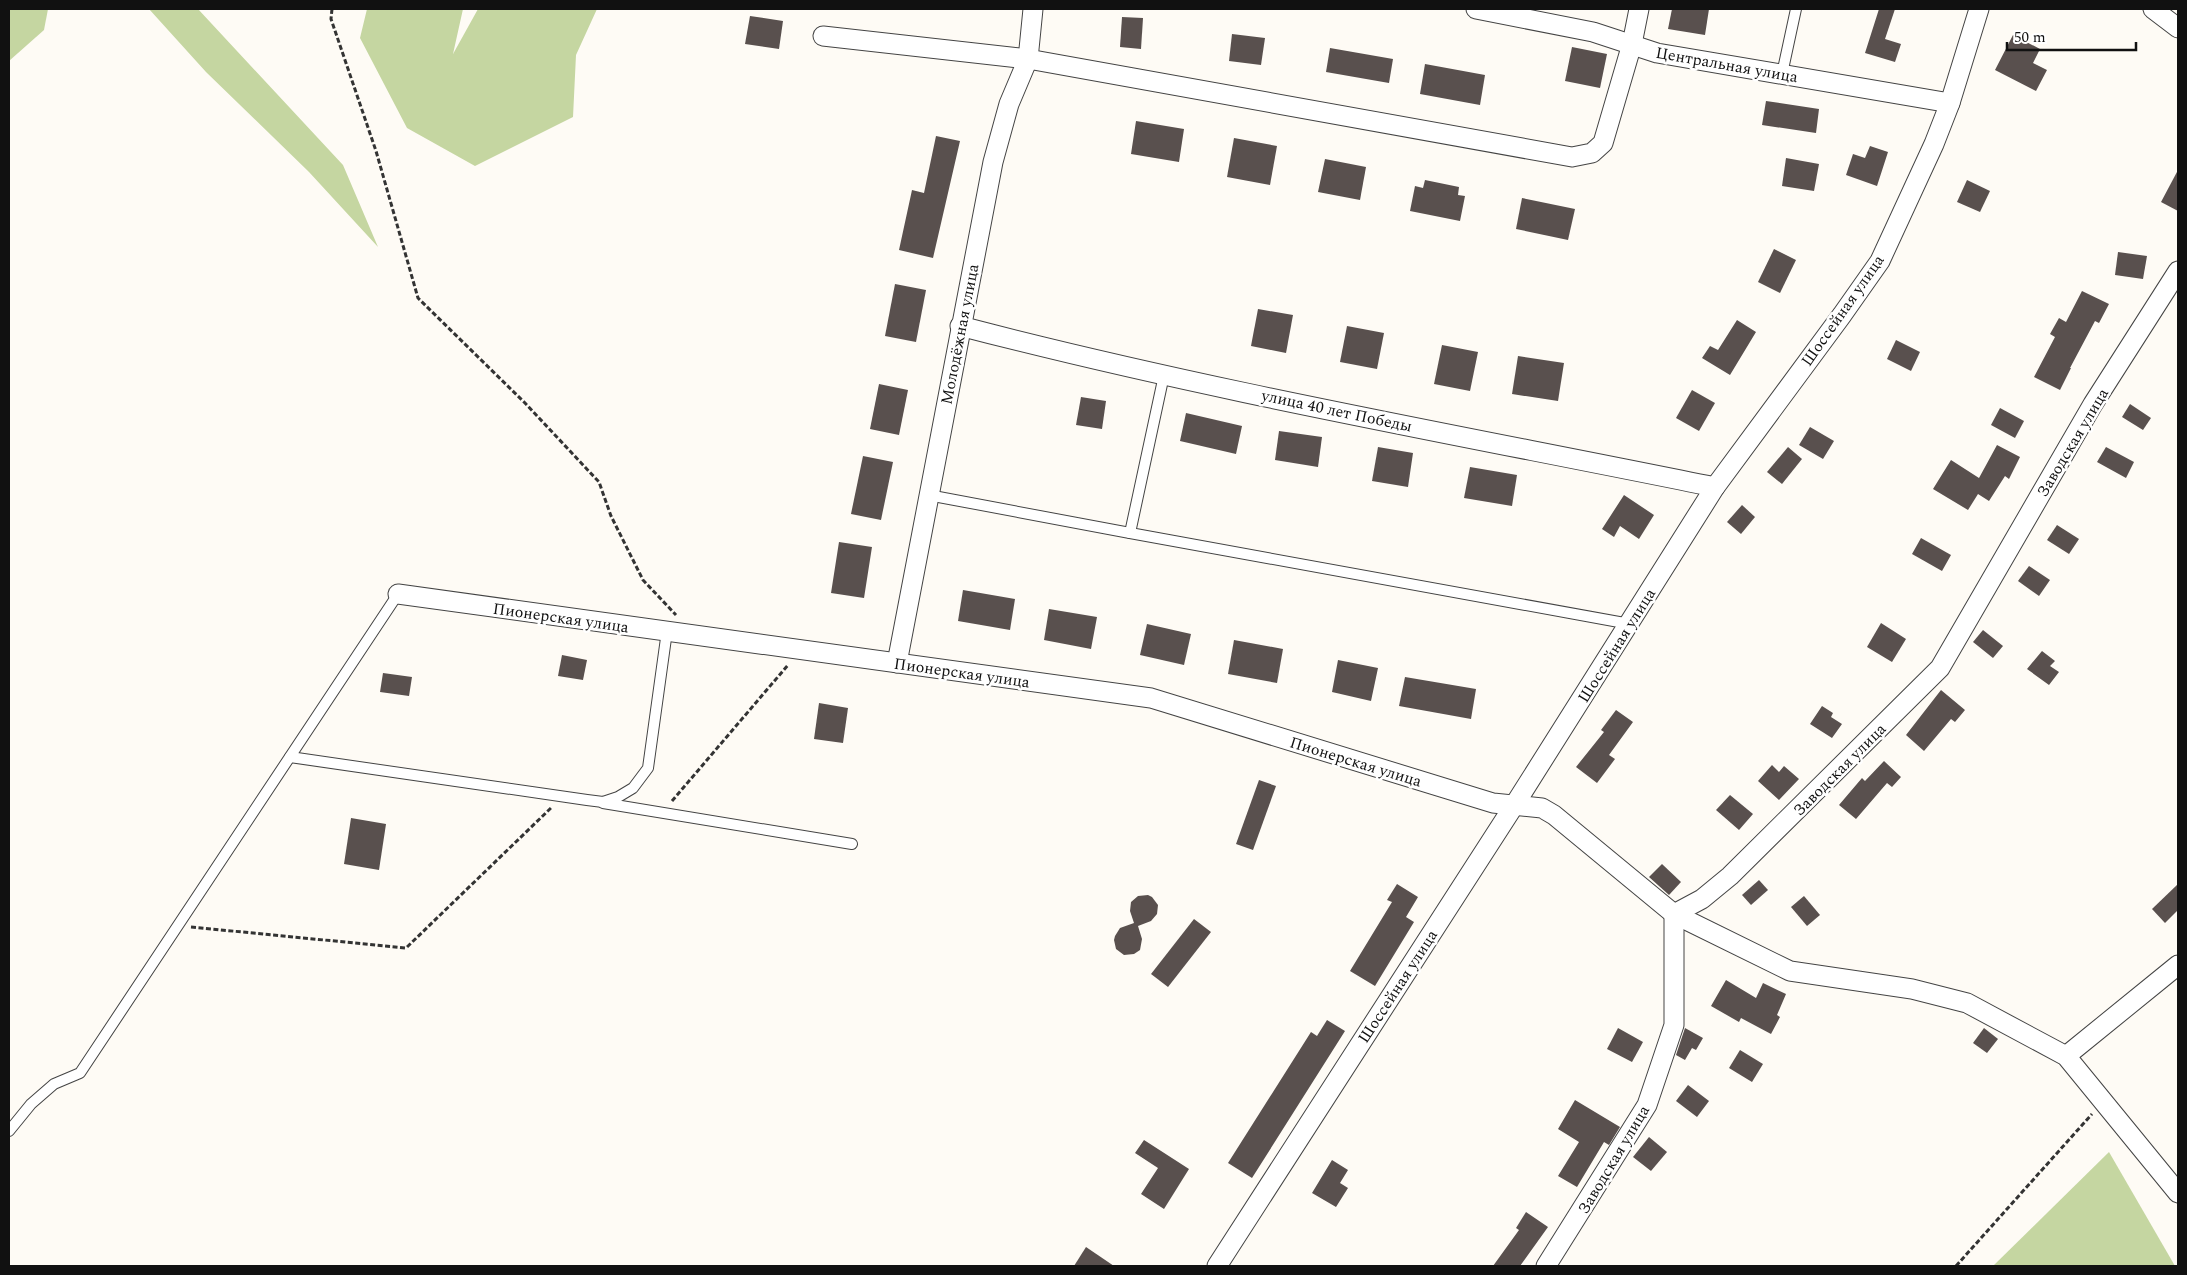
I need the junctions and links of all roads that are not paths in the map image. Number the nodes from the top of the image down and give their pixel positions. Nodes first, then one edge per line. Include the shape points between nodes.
1 (1033, 9) edge
2 (1476, 9) edge
3 (1639, 9) edge
4 (1796, 9) edge
5 (1979, 9) edge
6 (2153, 9) edge
7 (2178, 28) edge
8 (823, 36) dead end
9 (1632, 44) junction
10 (1028, 59) junction
11 (1782, 74) junction
12 (1950, 103) junction
13 (2178, 271) edge
14 (960, 326) junction
15 (1164, 375) junction
16 (1715, 487) junction
17 (928, 494) junction
18 (1130, 533) junction
19 (398, 594) joint
20 (1630, 624) junction
21 (667, 631) junction
22 (897, 663) junction
23 (290, 757) junction
24 (587, 800) junction
25 (1515, 804) junction
26 (852, 844) dead end
27 (1674, 914) junction
28 (2178, 965) edge
29 (2066, 1056) junction
30 (9, 1131) edge
31 (2178, 1193) edge
32 (1217, 1266) edge
33 (1546, 1266) edge

1 - 10 street, Молодёжная улица
2 - 9 street, Центральная улица via 1593,32
3 - 9 street
4 - 11 lane
5 - 12 street, Шоссейная улица
6 - 7 street
8 - 10 street
9 - 10 street via 1603,143 1592,153 1572,156
9 - 11 street, Центральная улица via 1657,53
10 - 14 street, Молодёжная улица via 1009,104 993,162
11 - 12 street, Центральная улица
12 - 16 street, Шоссейная улица via 1880,260
13 - 27 street, Заводская улица via 2093,404 1940,668 1730,876 1702,899
14 - 15 street, улица 40 лет Победы
14 - 17 street, Молодёжная улица
15 - 16 street, улица 40 лет Победы
15 - 18 lane
16 - 20 street, Шоссейная улица
17 - 18 lane
17 - 22 street, Молодёжная улица
18 - 20 lane
19 - 21 street, Пионерская улица
19 - 23 lane
20 - 25 street, Шоссейная улица
21 - 22 street, Пионерская улица
21 - 24 lane via 648,768 633,788 618,797 603,802
22 - 25 street, Пионерская улица via 1151,698 1494,803
23 - 24 lane
23 - 30 lane via 80,1073 54,1084 30,1104
24 - 26 lane
25 - 27 street, Пионерская улица via 1542,808 1554,815
25 - 32 street, Шоссейная улица
27 - 29 street, Пионерская улица via 1790,971 1912,989 1966,1003
27 - 33 street, Заводская улица via 1674,1025 1647,1105
28 - 29 street
29 - 31 street

